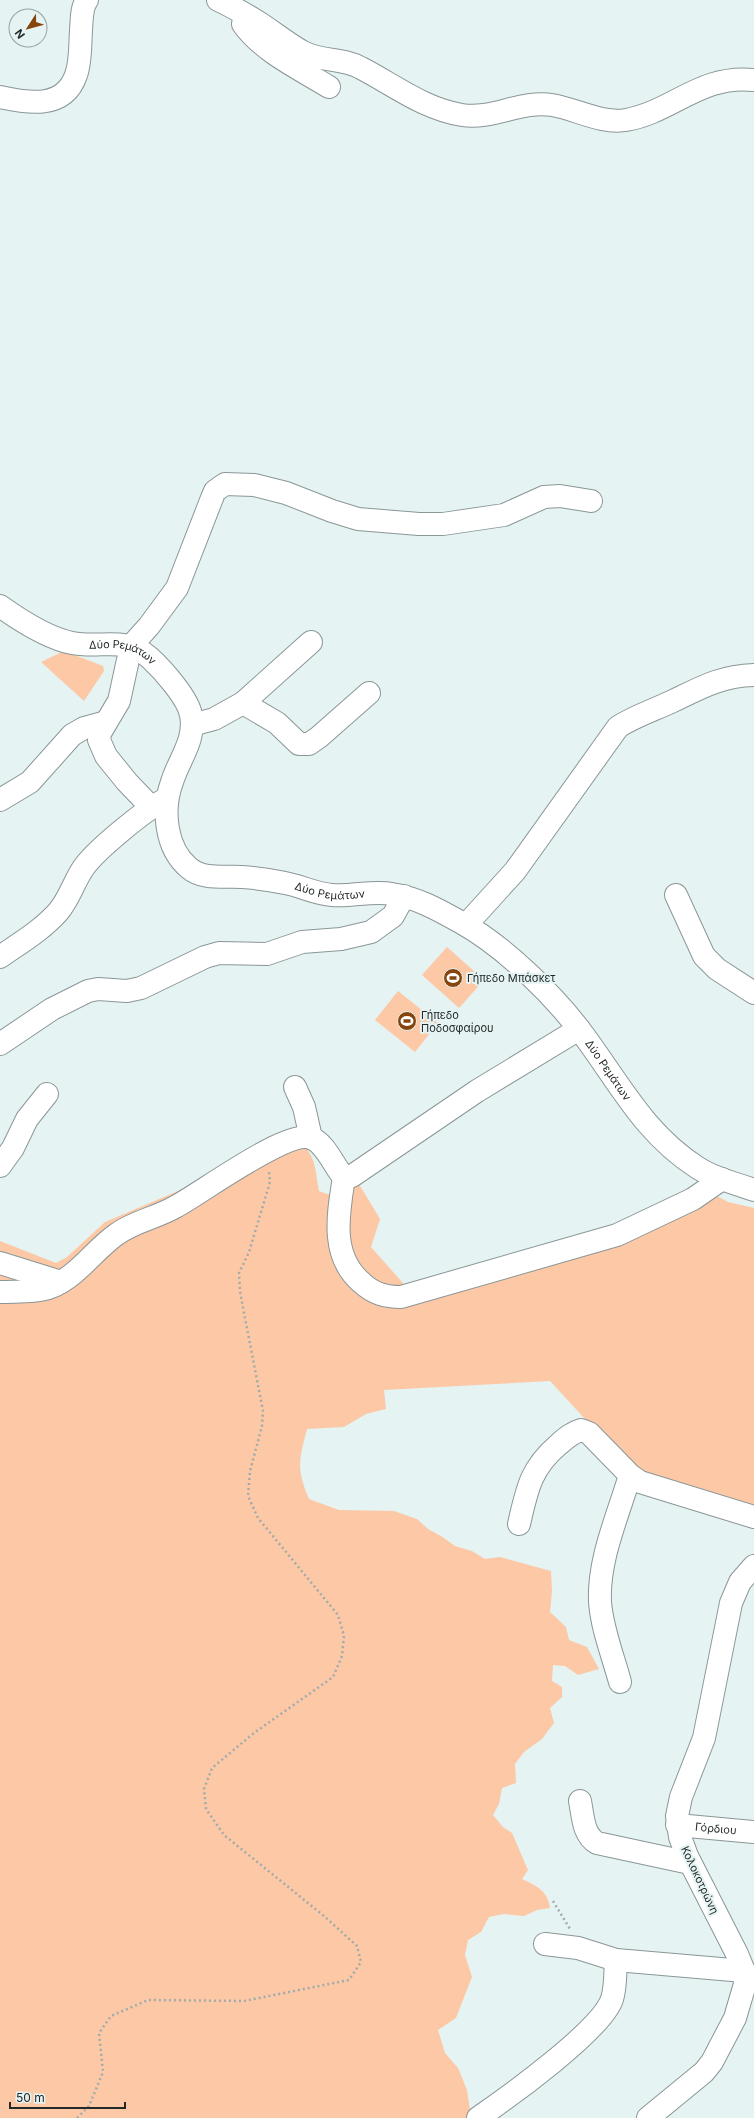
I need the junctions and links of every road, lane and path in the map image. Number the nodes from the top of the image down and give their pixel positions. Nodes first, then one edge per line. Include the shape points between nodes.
1 (87, 0) edge
2 (226, 4) edge
3 (754, 80) edge
4 (329, 87) dead end
5 (0, 97) edge
6 (591, 500) dead end
7 (0, 606) edge
8 (310, 642) dead end
9 (131, 646) junction
10 (754, 675) edge
11 (369, 693) dead end
12 (243, 703) junction
13 (106, 722) junction
14 (192, 725) junction
15 (0, 800) edge
16 (160, 803) junction
17 (676, 895) dead end
18 (404, 896) junction
19 (466, 925) junction
20 (0, 957) edge
21 (754, 994) edge
22 (579, 1029) junction
23 (0, 1044) edge
24 (295, 1087) dead end
25 (47, 1094) dead end
26 (311, 1138) junction
27 (273, 1148) junction
28 (0, 1166) edge
29 (344, 1178) junction
30 (722, 1179) junction
31 (754, 1190) edge
32 (0, 1263) edge
33 (61, 1282) junction
34 (0, 1292) edge
35 (630, 1475) junction
36 (754, 1517) edge
37 (519, 1524) dead end
38 (754, 1566) edge
39 (620, 1682) dead end
40 (580, 1801) dead end
41 (677, 1825) junction
42 (754, 1832) edge
43 (690, 1863) junction
44 (553, 1901) dead end
45 (545, 1944) dead end
46 (578, 1948) junction
47 (616, 1960) junction
48 (744, 1971) junction
49 (77, 2118) edge
50 (478, 2118) edge
51 (648, 2118) edge

1 - 5 street via 83,11 77,75 69,89 46,102 35,104
2 - 3 street via 304,53 359,66 398,90 435,108 463,115 483,115 531,104 551,105 606,119 625,120 646,114 706,86 740,78
2 - 4 street via 258,40
6 - 9 street via 548,496 504,515 443,524 419,524 358,518 286,493 254,485 225,484 215,491 177,588
7 - 9 street, Δύο Ρεμάτων via 46,634 69,643 120,643
8 - 12 street
9 - 13 street via 119,701
9 - 14 street, Δύο Ρεμάτων via 150,658 182,695 190,709
10 - 19 street via 737,675 711,682 618,727 515,871
11 - 12 street via 319,737 304,745 299,744 277,723
12 - 14 street via 214,719
13 - 15 street via 84,728 72,735 30,782
13 - 16 street via 99,740 103,751 126,782
14 - 16 street, Δύο Ρεμάτων via 190,741
16 - 18 street, Δύο Ρεμάτων via 174,847 182,860 197,873 286,883 331,895 376,892
16 - 20 street via 88,861 54,917
17 - 21 street via 704,956 717,969
18 - 19 street, Δύο Ρεμάτων via 421,901
18 - 23 street via 393,916 371,932 341,939 302,942 267,954 219,954 205,957 141,988 127,991 88,991 52,1009
19 - 22 street, Δύο Ρεμάτων via 530,976
22 - 29 street via 477,1091 352,1176
22 - 30 street, Δύο Ρεμάτων via 633,1108 650,1128 692,1163
24 - 26 street via 304,1107
25 - 28 street via 27,1119 13,1148
26 - 27 street via 291,1140
26 - 29 street via 323,1148
27 - 33 street via 176,1207 134,1223 117,1234
27 - 49 path via 268,1159 270,1182 249,1252 239,1273 240,1292 263,1411 262,1426 250,1471 248,1496 258,1518 338,1615 344,1636 342,1656 333,1677 254,1733 212,1768 204,1789 206,1809 224,1835 357,1946 361,1962 349,1980 244,2001 148,2000 111,2016 99,2033 103,2072 89,2106
29 - 30 street via 338,1227 344,1260 355,1277 370,1290 388,1297 401,1297 616,1235 694,1200
30 - 31 street, Δύο Ρεμάτων
32 - 33 street
33 - 34 street via 50,1288
35 - 36 street via 654,1488
35 - 37 street via 589,1433 581,1430 574,1432 547,1454 534,1471
35 - 39 street via 605,1554 600,1587 603,1621
38 - 41 street, Κολοκοτρώνη via 740,1582 731,1602 704,1738 677,1809
40 - 43 street via 586,1832 597,1843
41 - 42 street, Γόρδιου
41 - 43 street, Κολοκοτρώνη
43 - 48 street, Κολοκοτρώνη
44 - 46 path via 571,1930
45 - 46 street
46 - 47 street
47 - 48 street
47 - 50 street via 612,1999 601,2017 530,2080
48 - 51 street, Κολοκοτρώνη via 745,1984 737,2012 712,2062 704,2072

